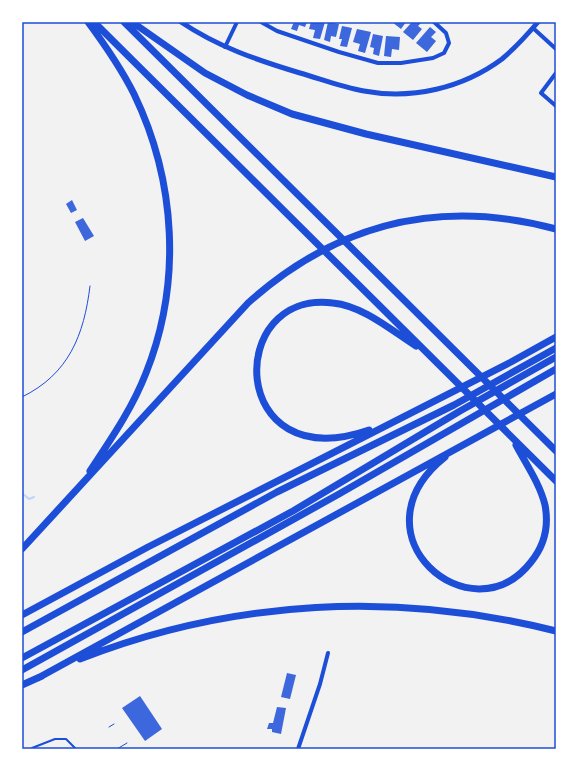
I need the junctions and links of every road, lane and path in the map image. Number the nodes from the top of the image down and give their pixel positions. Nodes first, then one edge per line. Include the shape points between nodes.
1 (88, 22) edge
2 (94, 22) edge
3 (124, 22) edge
4 (132, 22) edge
5 (181, 22) edge
6 (237, 22) edge
7 (261, 22) edge
8 (434, 22) edge
9 (538, 22) edge
10 (533, 28) junction
11 (225, 47) junction
12 (556, 49) edge
13 (556, 73) edge
14 (556, 106) edge
15 (556, 177) edge
16 (556, 230) edge
17 (90, 286) dead end
18 (556, 337) edge
19 (556, 348) edge
20 (427, 353) junction
21 (556, 357) edge
22 (556, 369) edge
23 (556, 394) edge
24 (22, 397) edge
25 (392, 422) junction
26 (512, 438) junction
27 (458, 447) junction
28 (556, 451) edge
29 (556, 481) edge
30 (75, 492) junction
31 (22, 549) edge
32 (22, 615) edge
33 (556, 631) edge
34 (22, 632) edge
35 (328, 653) dead end
36 (22, 658) edge
37 (22, 670) edge
38 (38, 678) junction
39 (22, 686) edge
40 (114, 724) dead end
41 (109, 727) dead end
42 (127, 743) dead end
43 (32, 748) dead end
44 (76, 749) edge
45 (118, 749) edge
46 (298, 749) edge

1 - 30 highway via 123,73 151,135 166,198 170,264 164,308 146,374 115,434
2 - 20 highway
3 - 28 highway
4 - 15 highway via 205,73 292,114 353,131
5 - 11 street via 204,38
6 - 11 street
7 - 8 street via 277,31 378,63 433,58 444,52 449,43 446,33
9 - 10 street
10 - 11 street via 502,58 462,82 431,91 408,94 364,91 263,62
10 - 12 street
13 - 14 street via 541,93
16 - 30 highway via 502,218 439,217 391,224 324,249 283,273 248,303
17 - 24 path via 85,318 71,354 48,380
18 - 25 highway
19 - 34 highway via 454,405 277,492
20 - 25 highway via 366,315 350,307 333,303 317,302 293,310 276,322 264,338 256,362 258,386 268,409 285,427 308,437 333,439 352,436
20 - 26 highway
21 - 36 highway via 460,410 293,511
22 - 37 highway via 339,494
23 - 27 highway
25 - 32 highway via 148,547
26 - 27 highway via 542,496 546,528 538,552 523,571 502,584 486,588 461,586 439,576 421,559 411,536 410,512 417,488 433,468
26 - 29 highway
27 - 38 highway
30 - 31 highway
33 - 38 highway via 489,616 440,609 359,606 293,608 220,618 150,635 103,650
35 - 46 street
38 - 39 highway
40 - 41 path
42 - 45 path
43 - 44 lane via 55,739 66,739

